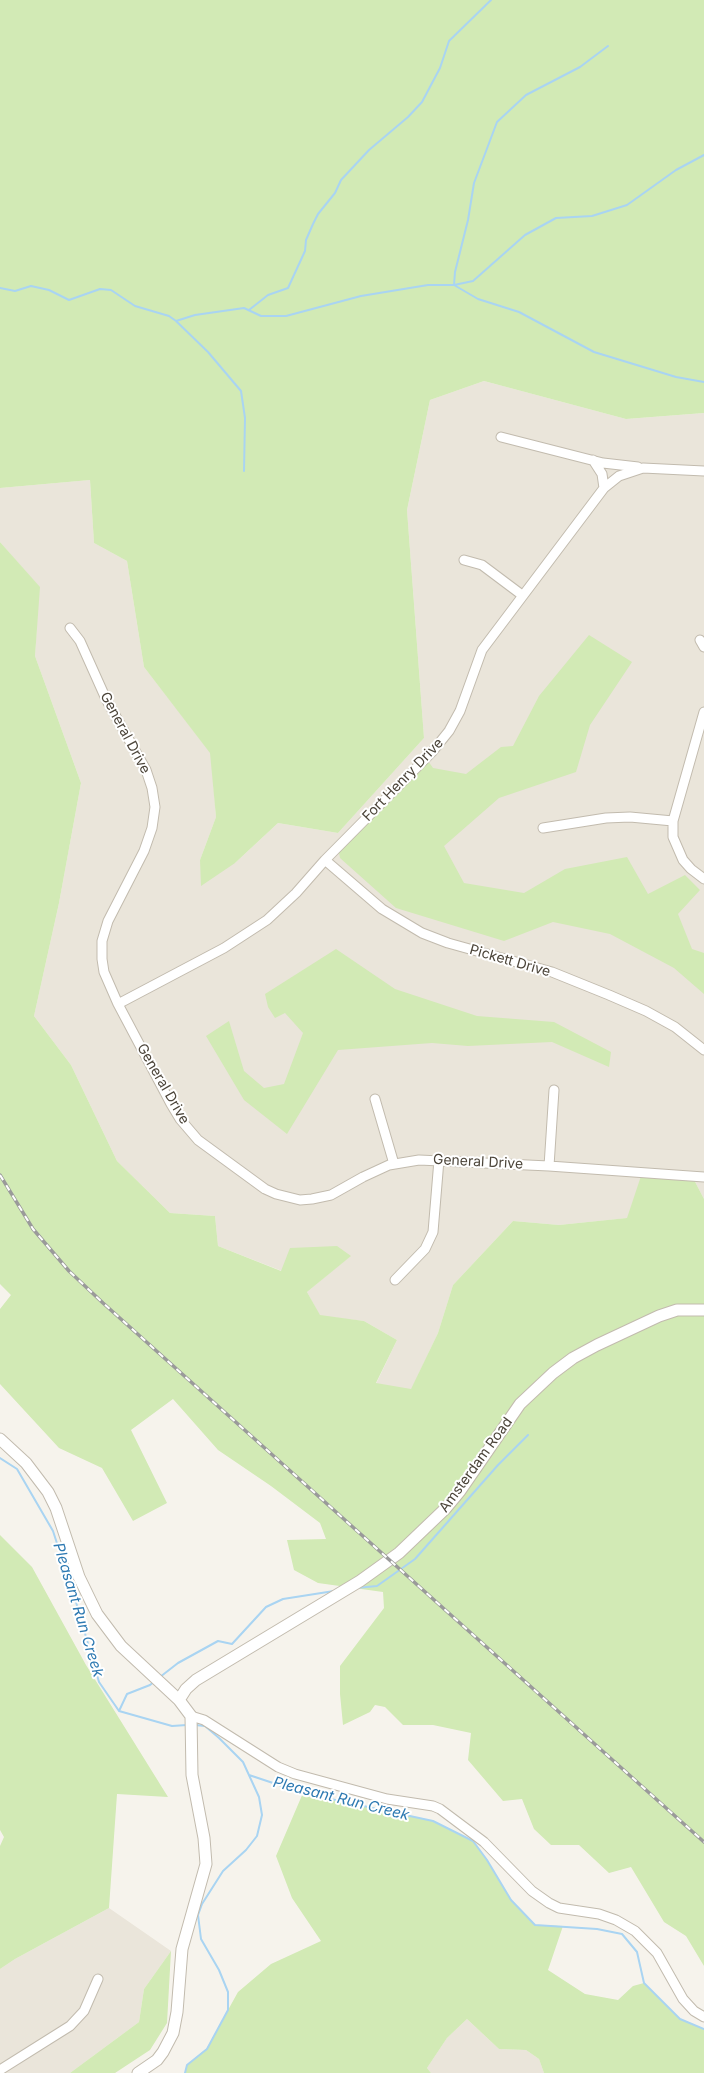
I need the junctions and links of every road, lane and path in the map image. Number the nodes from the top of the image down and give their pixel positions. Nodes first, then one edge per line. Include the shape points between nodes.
1 (501, 437) dead end
2 (593, 460) junction
3 (643, 468) junction
4 (704, 471) edge
5 (604, 488) junction
6 (464, 560) dead end
7 (522, 595) junction
8 (70, 628) dead end
9 (704, 712) edge
10 (673, 821) junction
11 (543, 828) dead end
12 (325, 860) junction
13 (704, 879) edge
14 (118, 1004) junction
15 (704, 1050) edge
16 (554, 1090) dead end
17 (376, 1099) dead end
18 (439, 1160) junction
19 (394, 1164) junction
20 (549, 1166) junction
21 (704, 1177) edge
22 (395, 1280) dead end
23 (704, 1310) edge
24 (0, 1439) edge
25 (179, 1700) junction
26 (191, 1718) junction
27 (98, 1979) dead end
28 (704, 2017) edge
29 (0, 2070) edge
30 (138, 2073) edge

1 - 2 street
2 - 3 street
2 - 5 street via 602,474
3 - 4 street, Fort Henry Drive
3 - 5 street, Fort Henry Drive via 619,476
5 - 7 street, Fort Henry Drive
6 - 7 street via 482,565
7 - 12 street, Fort Henry Drive via 482,650 460,711 442,741
8 - 14 street, General Drive via 80,641 106,699 146,770 152,788 152,828 144,851 108,921 102,941 104,972
9 - 10 street
10 - 11 street via 630,817 606,818
10 - 13 street via 673,837 677,848 691,869
12 - 14 street, Fort Henry Drive via 282,908 250,933
12 - 15 street, Pickett Drive via 382,909 422,933 552,972 609,995 675,1027
14 - 19 street, General Drive via 180,1119 198,1140 265,1188 276,1194 300,1200 323,1198 363,1176
16 - 20 street
17 - 19 street
18 - 19 street, General Drive
18 - 20 street, General Drive
18 - 22 street via 433,1232 425,1249
20 - 21 street, General Drive
23 - 25 street, Amsterdam Road via 677,1310 659,1316 573,1358 520,1404 445,1510 399,1553 360,1581 196,1680
24 - 25 street via 26,1463 48,1492 56,1508 79,1577 97,1614 121,1646
25 - 26 street
26 - 28 street via 204,1720 278,1767 295,1774 387,1799 440,1809 484,1842 532,1891 549,1903 559,1908 605,1916 635,1931 657,1953 683,1999
26 - 30 street via 192,1775 204,1838 206,1864 182,1949 173,2033 160,2056
27 - 29 street via 84,2011 70,2026

